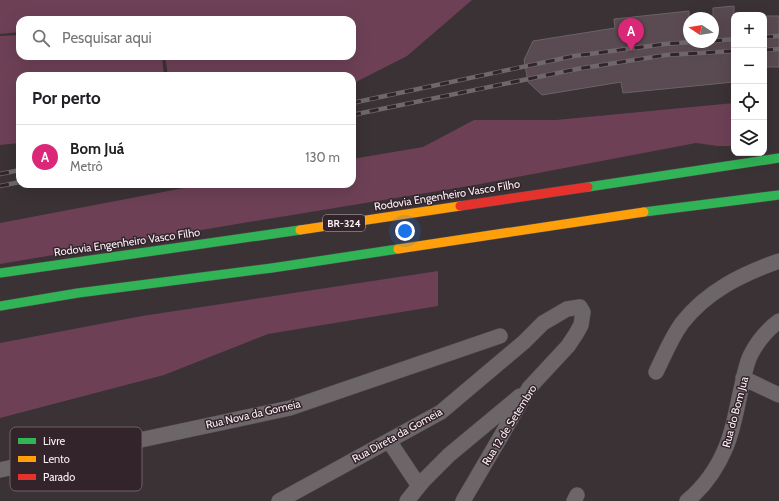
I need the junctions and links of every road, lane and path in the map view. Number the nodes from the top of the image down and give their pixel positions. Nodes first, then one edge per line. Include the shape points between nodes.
1 (779, 158) edge
2 (779, 195) edge
3 (779, 261) edge
4 (0, 273) edge
5 (0, 306) edge
6 (583, 312) joint
7 (779, 321) edge
8 (500, 336) dead end
9 (656, 372) dead end
10 (743, 378) junction
11 (529, 388) junction
12 (779, 396) edge
13 (142, 440) edge
14 (393, 447) dead end
15 (10, 468) edge
16 (0, 470) edge
17 (419, 486) junction
18 (696, 499) edge
19 (279, 501) edge
20 (407, 501) edge
21 (463, 501) edge

1 - 4 highway, Rodovia Engenheiro Vasco Filho / BR-324
2 - 5 highway via 624,215
3 - 9 street via 753,270 726,284 700,303 682,324
6 - 11 street, Rua 12 de Setembro via 581,325 568,346
6 - 19 street, Rua Direta da Gomeia via 580,307 567,309 543,323 441,412
7 - 10 street, Rua do Bom Jua via 757,344
8 - 13 street, Rua Nova da Gomeia via 290,408
10 - 12 street
10 - 18 street, Rua do Bom Jua via 727,446
11 - 17 street via 449,455
11 - 21 street, Rua 12 de Setembro
14 - 17 street
15 - 16 street, Rua Nova da Gomeia
17 - 20 street

